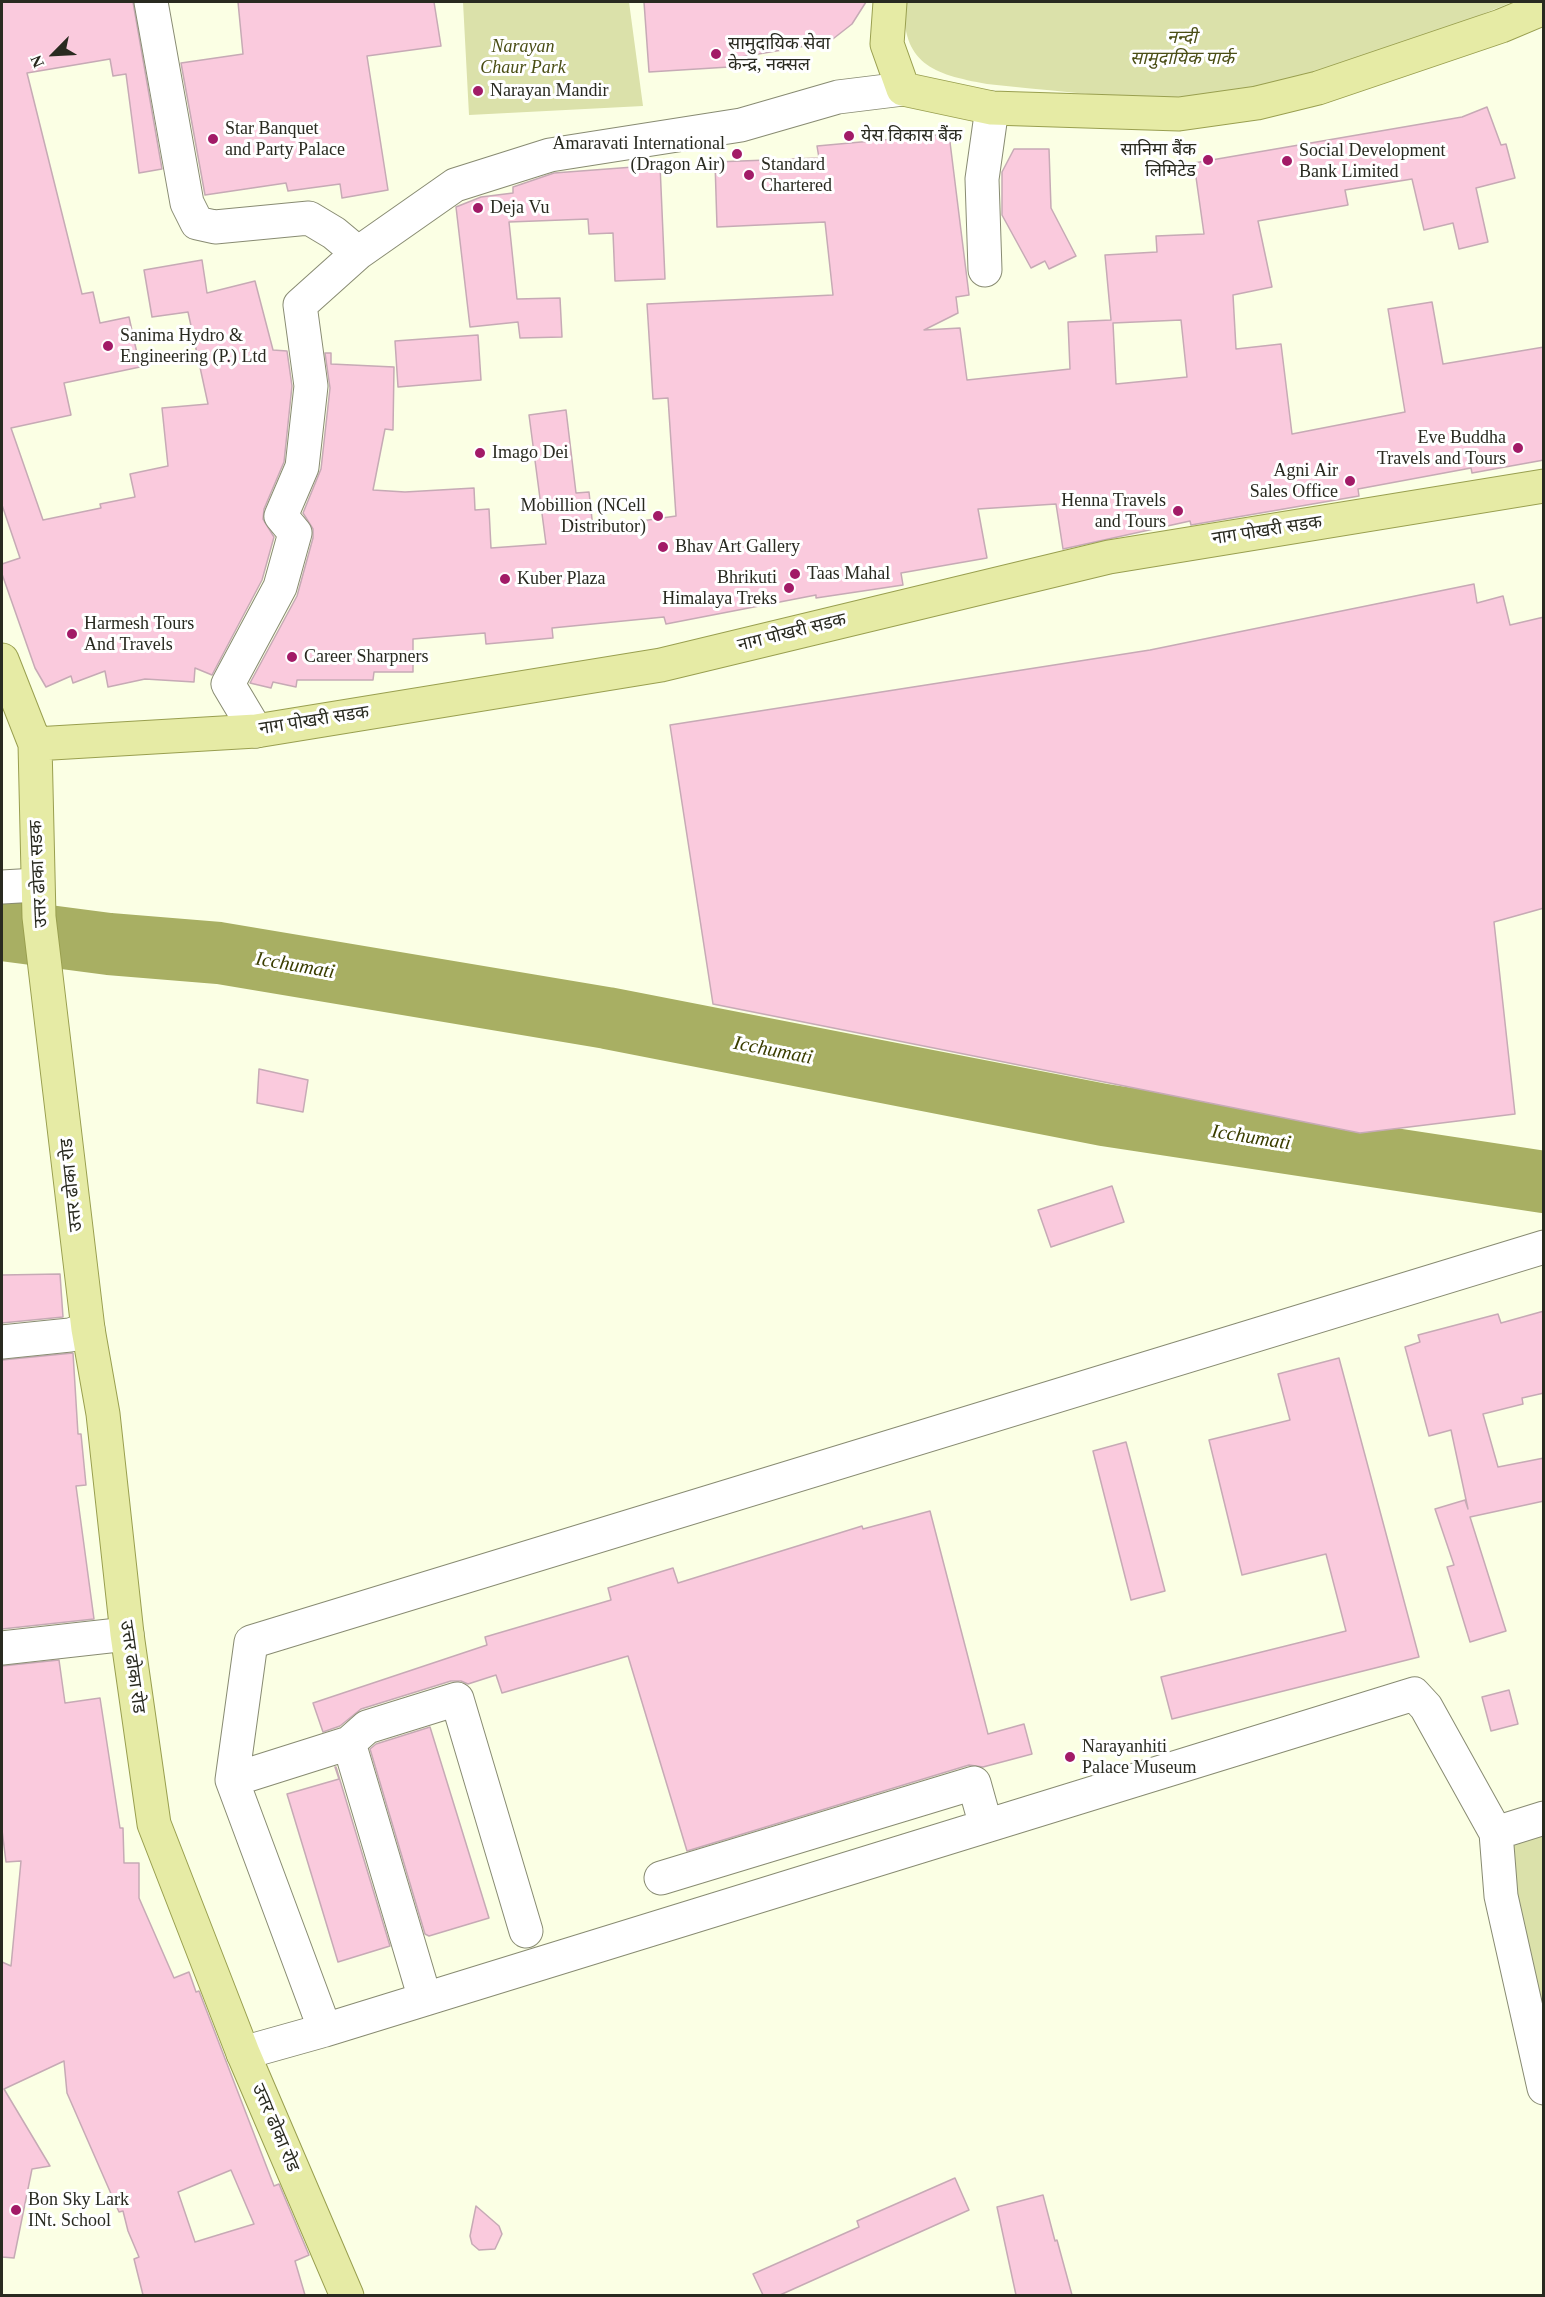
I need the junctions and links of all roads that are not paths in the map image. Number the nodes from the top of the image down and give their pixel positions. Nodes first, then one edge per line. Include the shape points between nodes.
1 (151, 2) edge
2 (890, 2) edge
3 (1544, 8) edge
4 (903, 89) junction
5 (992, 108) junction
6 (358, 253) junction
7 (985, 270) dead end
8 (1544, 486) edge
9 (2, 660) edge
10 (256, 731) junction
11 (35, 744) junction
12 (2, 887) edge
13 (38, 901) junction
14 (51, 1004) joint
15 (1544, 1247) edge
16 (88, 1329) junction
17 (2, 1342) edge
18 (127, 1634) junction
19 (2, 1648) edge
20 (349, 1743) junction
21 (232, 1780) junction
22 (1544, 1818) edge
23 (986, 1826) junction
24 (1496, 1833) junction
25 (661, 1878) dead end
26 (526, 1931) dead end
27 (425, 1999) junction
28 (325, 2030) junction
29 (243, 2053) junction
30 (1544, 2088) edge
31 (347, 2295) edge

1 - 6 street via 187,202 197,223 215,227 309,218
2 - 4 main road via 887,44
3 - 5 main road via 1318,88 1257,104 1179,114
4 - 5 main road
4 - 6 street via 838,97 730,128 550,155 455,185
5 - 7 street via 982,179
6 - 10 street via 300,305 311,386 302,466 281,516 295,533 280,587 228,684
8 - 10 main road, नाग पोखरी सडक via 1109,557 661,664
9 - 11 main road
10 - 11 main road, नाग पोखरी सडक
11 - 13 main road, उत्तर ढोका सडक
12 - 13 street
13 - 14 main road, उत्तर ढोका सडक
14 - 16 main road, उत्तर ढोका रोड
15 - 21 street via 251,1642
16 - 17 street via 70,1335
16 - 18 main road, उत्तर ढोका रोड via 103,1414
18 - 19 street
18 - 29 main road, उत्तर ढोका रोड via 154,1824
20 - 21 street
20 - 26 street via 367,1727 457,1699
20 - 27 street
21 - 28 street
22 - 24 street
23 - 24 street via 1414,1694 1426,1707
23 - 25 street via 974,1783
23 - 27 street
24 - 30 street via 1501,1896
27 - 28 street
28 - 29 street
29 - 31 main road, उत्तर ढोका रोड

